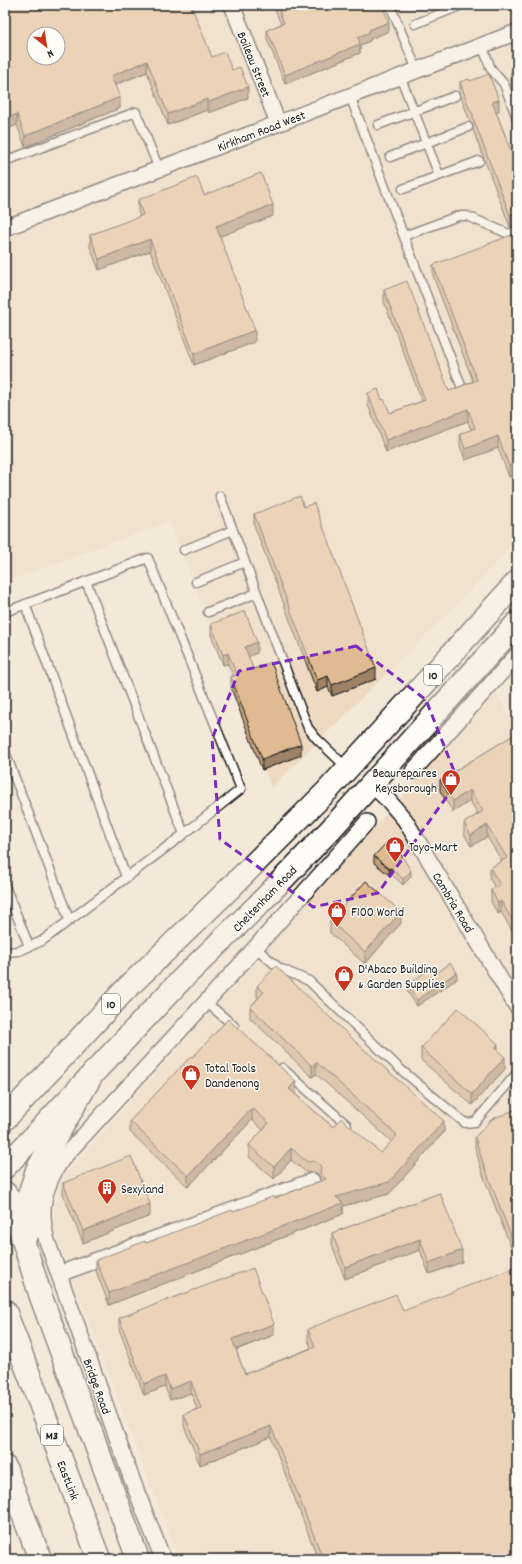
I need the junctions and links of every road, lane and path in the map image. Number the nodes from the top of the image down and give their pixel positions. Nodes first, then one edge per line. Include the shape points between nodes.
1 (232, 5) edge
2 (390, 5) edge
3 (462, 5) edge
4 (415, 24) dead end
5 (517, 32) edge
6 (482, 45) junction
7 (417, 70) junction
8 (400, 76) junction
9 (350, 96) junction
10 (455, 96) dead end
11 (414, 110) junction
12 (517, 118) edge
13 (278, 123) junction
14 (378, 125) dead end
15 (468, 127) dead end
16 (426, 143) junction
17 (390, 157) dead end
18 (5, 161) edge
19 (479, 161) dead end
20 (159, 169) junction
21 (439, 175) junction
22 (403, 189) dead end
23 (6, 226) edge
24 (517, 231) edge
25 (404, 236) junction
26 (462, 388) edge
27 (220, 496) dead end
28 (233, 530) junction
29 (184, 550) dead end
30 (245, 562) junction
31 (86, 581) junction
32 (196, 582) dead end
33 (517, 582) edge
34 (257, 593) junction
35 (25, 604) junction
36 (5, 612) edge
37 (208, 612) dead end
38 (517, 623) edge
39 (517, 655) edge
40 (430, 719) junction
41 (458, 720) junction
42 (5, 752) edge
43 (348, 768) junction
44 (413, 770) dead end
45 (371, 784) junction
46 (367, 822) dead end
47 (331, 829) junction
48 (184, 834) junction
49 (331, 863) junction
50 (126, 877) junction
51 (5, 886) edge
52 (69, 919) junction
53 (29, 946) junction
54 (256, 948) junction
55 (5, 952) edge
56 (206, 1002) junction
57 (517, 1006) edge
58 (242, 1033) edge
59 (278, 1065) edge
60 (93, 1073) junction
61 (517, 1073) edge
62 (5, 1119) edge
63 (96, 1122) junction
64 (59, 1130) junction
65 (356, 1133) edge
66 (5, 1167) edge
67 (312, 1182) dead end
68 (5, 1193) edge
69 (42, 1210) joint
70 (59, 1274) junction
71 (41, 1297) junction
72 (5, 1311) edge
73 (5, 1467) edge
74 (40, 1559) edge
75 (99, 1559) edge
76 (138, 1559) edge
77 (163, 1559) edge

1 - 13 street, Boileau Street
2 - 7 lane
3 - 4 lane
5 - 6 street, Kirkham Road West
6 - 7 street, Kirkham Road West
6 - 12 lane via 491,69 504,84
7 - 8 street, Kirkham Road West
8 - 9 street, Kirkham Road West
8 - 11 lane
9 - 13 street, Kirkham Road West
9 - 25 lane
10 - 11 lane
11 - 14 lane
11 - 16 lane
13 - 20 street, Kirkham Road West
15 - 16 lane
16 - 17 lane
16 - 21 lane
18 - 20 lane via 136,112
19 - 21 lane
20 - 23 street, Kirkham Road West
21 - 22 lane
24 - 25 lane via 509,234 467,216 458,216
25 - 26 lane
27 - 28 lane
28 - 29 lane
28 - 30 lane
30 - 32 lane
30 - 34 lane
31 - 35 lane
31 - 48 lane
31 - 48 lane via 148,558 242,789
33 - 43 main road, 10
34 - 37 lane
34 - 43 lane via 309,730
35 - 36 lane
35 - 50 lane
38 - 40 main road, Cheltenham Road / 10
39 - 41 street
40 - 41 street via 441,718 453,722
40 - 45 main road, Cheltenham Road / 10
41 - 44 street
42 - 52 lane
43 - 45 main road
43 - 62 main road, 10 via 124,991
45 - 47 main road, Cheltenham Road / 10
45 - 57 street, Cambria Road via 405,820
46 - 49 street, Cheltenham Road
47 - 49 street
47 - 60 main road, Cheltenham Road / 10
48 - 50 lane
49 - 54 street, Cheltenham Road
50 - 52 lane
51 - 53 lane
52 - 53 lane via 42,941
53 - 55 lane via 18,952
54 - 56 street, Cheltenham Road
54 - 61 lane via 280,968 309,981 399,1068 465,1123 475,1122
56 - 58 lane
56 - 63 street, Cheltenham Road
59 - 65 lane
60 - 64 main road
60 - 66 main road, Cheltenham Road / 10
63 - 64 street
63 - 69 street, Cheltenham Road via 53,1172 45,1192
64 - 71 main road via 37,1170 27,1208 28,1233
67 - 70 street
68 - 71 main road via 11,1202
69 - 70 street, Bridge Road via 44,1232
70 - 77 street, Bridge Road
71 - 76 main road
72 - 75 main road, EastLink / M3
73 - 74 main road

